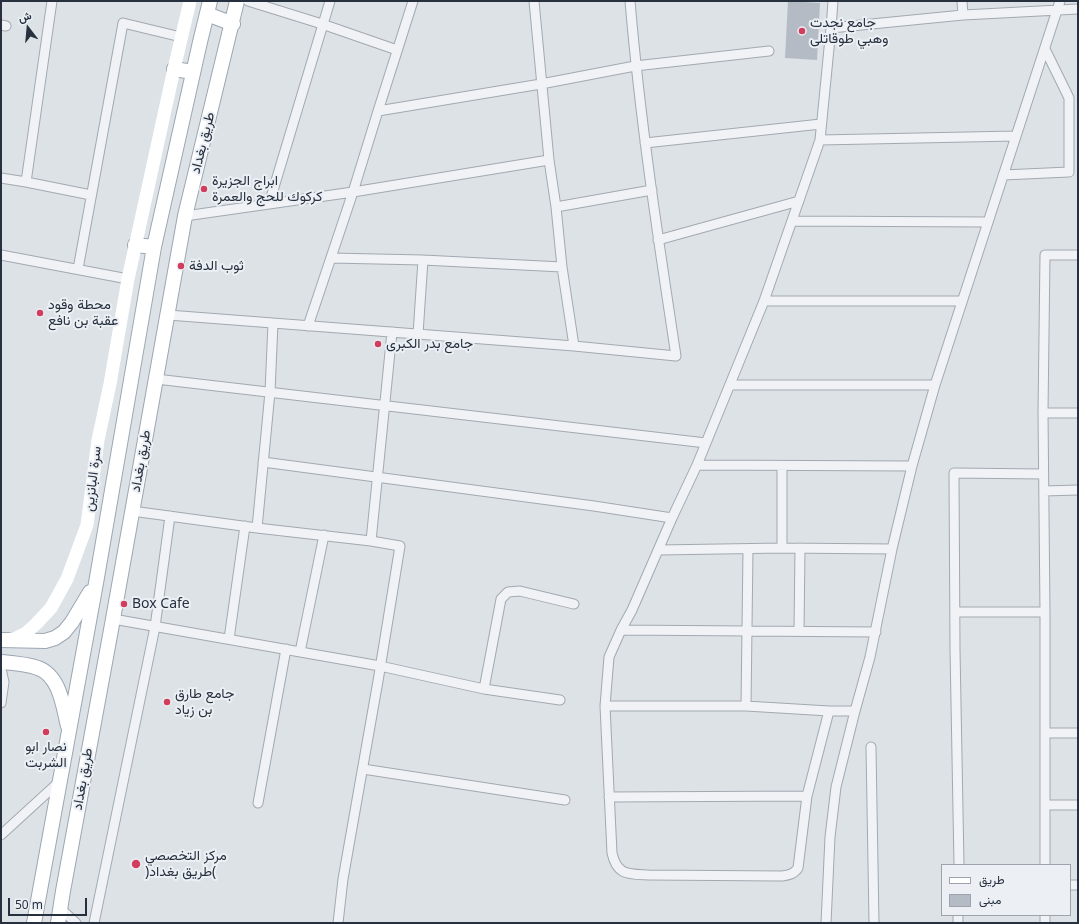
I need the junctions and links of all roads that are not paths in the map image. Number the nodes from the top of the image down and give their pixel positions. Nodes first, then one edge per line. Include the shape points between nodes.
1 (52, 1) edge
2 (190, 1) edge
3 (237, 1) edge
4 (248, 1) edge
5 (330, 1) edge
6 (413, 1) edge
7 (534, 1) edge
8 (630, 1) edge
9 (833, 1) edge
10 (962, 1) edge
11 (1059, 5) edge
12 (209, 8) edge
13 (1078, 9) edge
14 (963, 15) junction
15 (233, 24) junction
16 (322, 24) junction
17 (831, 28) junction
18 (181, 37) junction
19 (1045, 49) junction
20 (397, 50) junction
21 (769, 51) dead end
22 (635, 66) junction
23 (174, 69) junction
24 (193, 72) junction
25 (541, 84) junction
26 (378, 111) junction
27 (821, 124) junction
28 (1016, 136) junction
29 (820, 140) junction
30 (645, 143) junction
31 (549, 160) junction
32 (1003, 175) junction
33 (1, 178) edge
34 (26, 182) junction
35 (652, 190) junction
36 (354, 192) junction
37 (91, 195) junction
38 (799, 201) junction
39 (269, 204) junction
40 (556, 207) junction
41 (185, 216) junction
42 (792, 222) junction
43 (988, 222) junction
44 (658, 240) junction
45 (135, 245) junction
46 (154, 246) junction
47 (1, 255) edge
48 (1078, 255) edge
49 (331, 258) junction
50 (423, 260) junction
51 (562, 267) junction
52 (78, 269) junction
53 (127, 282) junction
54 (764, 301) junction
55 (962, 301) junction
56 (168, 315) junction
57 (273, 323) junction
58 (308, 326) junction
59 (392, 332) junction
60 (418, 334) junction
61 (574, 346) junction
62 (156, 378) junction
63 (730, 384) junction
64 (935, 385) junction
65 (270, 392) junction
66 (385, 405) junction
67 (1043, 413) junction
68 (1078, 413) edge
69 (706, 443) junction
70 (263, 462) junction
71 (697, 465) junction
72 (782, 466) junction
73 (912, 466) junction
74 (1043, 474) junction
75 (378, 477) junction
76 (1044, 490) junction
77 (1078, 490) edge
78 (132, 511) junction
79 (170, 516) junction
80 (672, 518) junction
81 (245, 526) junction
82 (257, 528) junction
83 (324, 535) junction
84 (371, 541) junction
85 (782, 548) junction
86 (800, 548) junction
87 (748, 549) junction
88 (892, 549) junction
89 (659, 550) junction
90 (96, 583) junction
91 (574, 604) dead end
92 (955, 612) junction
93 (1045, 612) junction
94 (113, 620) junction
95 (155, 627) junction
96 (621, 630) junction
97 (747, 631) junction
98 (800, 631) junction
99 (876, 632) junction
100 (229, 639) junction
101 (2, 645) edge
102 (286, 649) junction
103 (300, 652) junction
104 (1, 662) edge
105 (380, 666) junction
106 (1, 669) edge
107 (484, 689) junction
108 (560, 700) dead end
109 (1, 703) edge
110 (606, 706) junction
111 (746, 706) junction
112 (855, 711) junction
113 (829, 712) junction
114 (69, 729) junction
115 (1045, 733) junction
116 (1078, 733) edge
117 (871, 747) dead end
118 (362, 769) junction
119 (60, 781) junction
120 (807, 796) junction
121 (609, 797) junction
122 (565, 800) dead end
123 (258, 803) dead end
124 (1045, 805) junction
125 (1078, 805) edge
126 (1, 835) edge
127 (959, 864) edge
128 (1045, 864) edge
129 (61, 909) junction
130 (34, 923) edge
131 (58, 923) edge
132 (76, 923) edge
133 (94, 923) edge
134 (338, 923) edge
135 (826, 923) edge
136 (874, 923) edge

1 - 34 street
2 - 18 main road, سرة البانزين
3 - 15 main road, طريق بغداد
4 - 16 street
5 - 16 street
6 - 20 street
7 - 25 street
8 - 22 street
9 - 17 street
10 - 14 street
11 - 13 street
11 - 14 street
11 - 19 street
12 - 15 main road
12 - 24 main road, طريق بغداد
14 - 17 street
15 - 41 main road, طريق بغداد
16 - 20 street
16 - 39 street
17 - 27 street
18 - 23 main road, سرة البانزين
18 - 37 street via 123,23
19 - 28 street
19 - 32 street via 1069,98 1069,172
20 - 26 street
21 - 22 street
22 - 25 street
22 - 30 street
23 - 24 main road
23 - 45 main road, سرة البانزين
24 - 46 main road, طريق بغداد
25 - 26 street
25 - 31 street
26 - 36 street
27 - 29 street
27 - 30 street
28 - 29 street
28 - 32 street
29 - 38 street
30 - 35 street
31 - 36 street
31 - 40 street
32 - 43 street
33 - 34 street
34 - 37 street
35 - 40 street
35 - 44 street
36 - 39 street
36 - 49 street
37 - 52 street
38 - 42 street
38 - 44 street
39 - 41 street
40 - 51 street
41 - 56 main road, طريق بغداد
42 - 43 street
42 - 54 street
43 - 55 street
44 - 61 street via 676,356
45 - 46 main road
45 - 53 main road, سرة البانزين
46 - 90 main road, طريق بغداد
47 - 52 street
48 - 67 street via 1045,255
49 - 50 street
49 - 58 street
50 - 51 street
50 - 60 street
51 - 61 street
52 - 53 street
53 - 101 main road, سرة البانزين via 98,440 87,525 67,579 51,608 26,633
54 - 55 street
54 - 63 street
55 - 64 street
56 - 57 street
56 - 62 main road, طريق بغداد
57 - 58 street
57 - 65 street
58 - 59 street
59 - 60 street
59 - 66 street
60 - 61 street
62 - 65 street
62 - 78 main road, طريق بغداد
63 - 64 street
63 - 69 street
64 - 73 street
65 - 66 street
65 - 70 street
66 - 69 street
66 - 75 street
67 - 68 street
67 - 74 street
69 - 71 street
70 - 75 street
70 - 82 street
71 - 72 street
71 - 80 street
72 - 73 street
72 - 85 street
73 - 88 street
74 - 76 street
74 - 92 street via 954,473
75 - 80 street
75 - 84 street
76 - 77 street
76 - 93 street
78 - 79 street
78 - 94 main road, طريق بغداد
79 - 81 street
79 - 95 street
80 - 89 street
81 - 82 street
81 - 100 street
82 - 83 street
83 - 84 street
83 - 103 street
84 - 105 street via 400,546
85 - 86 street
85 - 87 street
86 - 88 street
86 - 98 street
87 - 89 street
87 - 97 street
88 - 99 street
89 - 96 street
90 - 101 main road via 72,622 55,638
90 - 114 main road, طريق بغداد
91 - 107 street via 520,591 508,592 501,599
92 - 93 street
92 - 127 street
93 - 115 street
94 - 95 street
94 - 129 main road, طريق بغداد
95 - 100 street
95 - 133 street
96 - 97 street
96 - 110 street via 609,657
97 - 98 street
97 - 111 street
98 - 99 street
99 - 112 street
100 - 102 street
102 - 103 street
102 - 123 street
103 - 105 street
104 - 114 main road via 39,669 54,680
105 - 107 street
105 - 118 street
106 - 109 street via 4,682
107 - 108 street
110 - 111 street
110 - 121 street
111 - 113 street
112 - 113 street
112 - 135 street via 836,788 830,838
113 - 120 street
114 - 119 main road, طريق بغداد
115 - 116 street
115 - 124 street
117 - 136 street
118 - 122 street
118 - 134 street
119 - 126 street
119 - 130 main road, طريق بغداد
120 - 121 street
120 - 121 street via 798,868 790,875 782,876 625,873 614,862 612,853
124 - 125 street
124 - 128 street
129 - 131 main road, طريق بغداد
129 - 132 street

